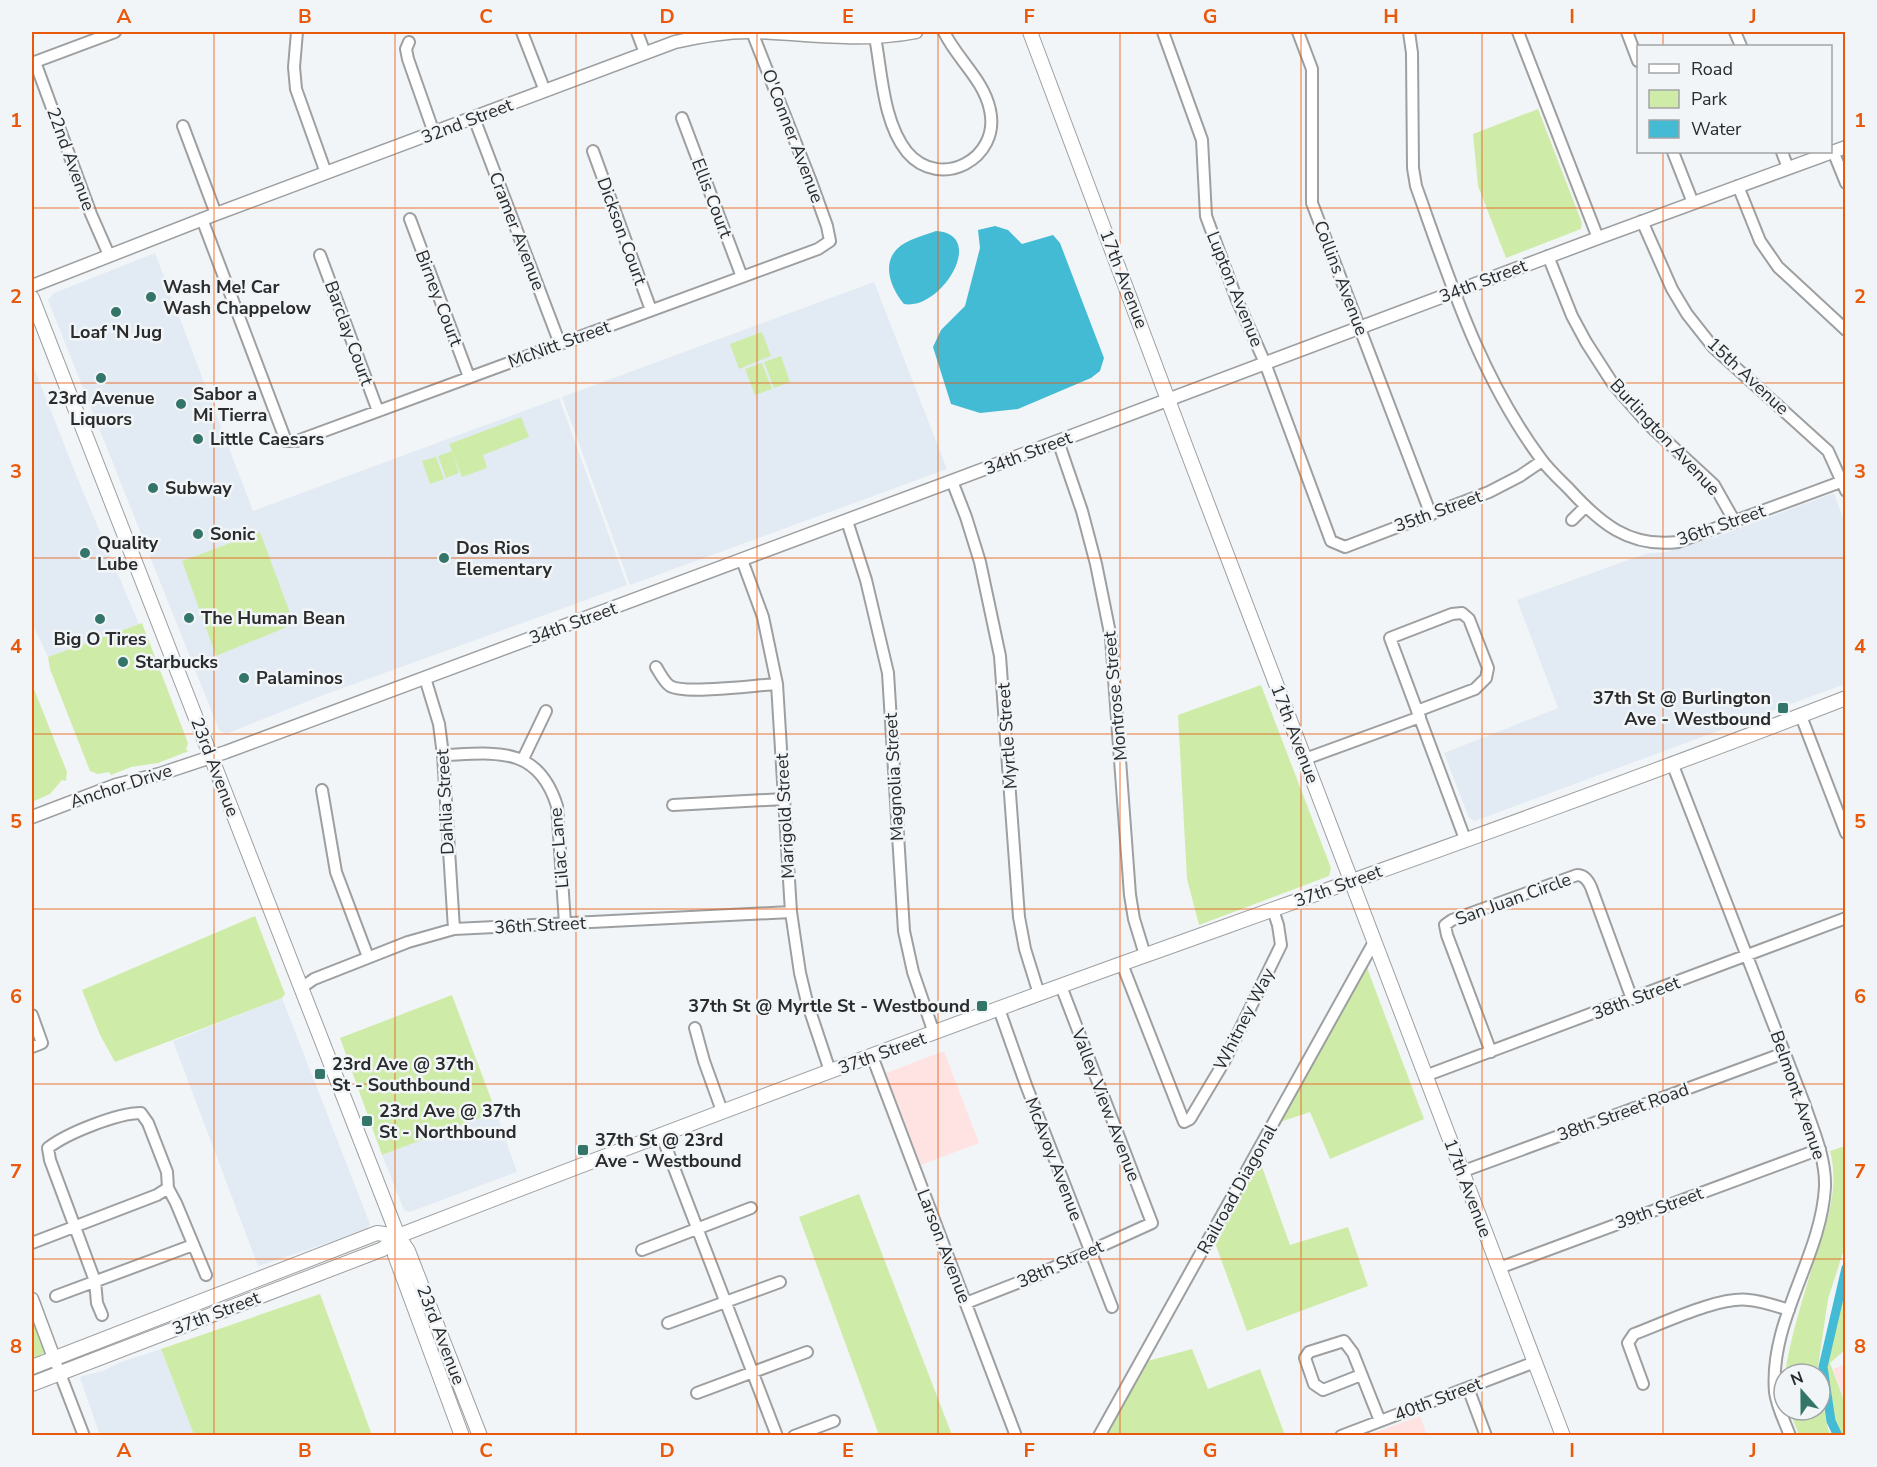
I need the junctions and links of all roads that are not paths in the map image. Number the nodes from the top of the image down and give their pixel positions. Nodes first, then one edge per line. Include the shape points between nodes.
1 (115, 32) edge
2 (297, 32) edge
3 (522, 32) edge
4 (637, 32) edge
5 (752, 32) edge
6 (916, 32) edge
7 (944, 32) edge
8 (1030, 32) edge
9 (1163, 32) edge
10 (1298, 32) edge
11 (1408, 32) edge
12 (1518, 32) edge
13 (1627, 32) edge
14 (875, 37) junction
15 (409, 42) dead end
16 (645, 53) junction
17 (1637, 58) edge
18 (33, 62) edge
19 (545, 91) junction
20 (474, 118) junction
21 (682, 118) dead end
22 (183, 126) dead end
23 (434, 133) junction
24 (1839, 149) edge
25 (592, 151) dead end
26 (1673, 153) edge
27 (1782, 153) edge
28 (1828, 153) edge
29 (1788, 168) junction
30 (326, 173) junction
31 (1845, 183) edge
32 (1738, 186) junction
33 (1693, 203) junction
34 (216, 214) junction
35 (202, 219) junction
36 (410, 219) dead end
37 (1642, 221) junction
38 (1598, 237) junction
39 (830, 241) joint
40 (109, 255) junction
41 (320, 255) dead end
42 (1548, 256) junction
43 (742, 277) junction
44 (32, 286) edge
45 (1454, 292) junction
46 (32, 298) edge
47 (651, 310) junction
48 (1359, 327) junction
49 (1845, 330) edge
50 (560, 344) junction
51 (1265, 363) junction
52 (469, 377) junction
53 (1168, 399) junction
54 (378, 411) junction
55 (1058, 441) junction
56 (1542, 461) junction
57 (952, 481) junction
58 (1844, 484) edge
59 (1585, 507) junction
60 (1431, 515) junction
61 (1572, 520) dead end
62 (847, 521) junction
63 (1735, 522) junction
64 (1331, 541) joint
65 (742, 560) junction
66 (656, 667) dead end
67 (425, 678) junction
68 (777, 684) junction
69 (1845, 698) edge
70 (546, 711) dead end
71 (1419, 714) junction
72 (1801, 716) junction
73 (443, 755) junction
74 (211, 757) junction
75 (523, 759) junction
76 (1305, 759) junction
77 (1672, 763) junction
78 (322, 790) dead end
79 (784, 799) junction
80 (673, 805) dead end
81 (32, 817) edge
82 (1845, 833) edge
83 (1465, 839) junction
84 (1351, 882) junction
85 (1273, 910) junction
86 (791, 912) junction
87 (1845, 918) edge
88 (565, 923) junction
89 (454, 929) junction
90 (1374, 942) junction
91 (1145, 955) junction
92 (1746, 956) junction
93 (368, 957) junction
94 (1122, 964) junction
95 (1061, 986) junction
96 (301, 988) junction
97 (1039, 994) junction
98 (1632, 999) junction
99 (999, 1009) junction
100 (32, 1016) edge
101 (695, 1028) dead end
102 (934, 1034) junction
103 (32, 1047) edge
104 (1491, 1052) junction
105 (1784, 1053) junction
106 (872, 1056) junction
107 (830, 1071) junction
108 (1425, 1076) junction
109 (722, 1111) junction
110 (660, 1134) junction
111 (1820, 1149) junction
112 (1461, 1172) junction
113 (168, 1188) junction
114 (751, 1208) dead end
115 (1152, 1223) joint
116 (75, 1226) junction
117 (697, 1229) junction
118 (398, 1236) junction
119 (32, 1243) edge
120 (193, 1245) junction
121 (642, 1250) dead end
122 (1090, 1251) junction
123 (1499, 1268) junction
124 (206, 1275) dead end
125 (95, 1281) junction
126 (780, 1282) dead end
127 (56, 1296) dead end
128 (32, 1299) edge
129 (725, 1302) junction
130 (966, 1303) junction
131 (1112, 1308) dead end
132 (1789, 1310) junction
133 (102, 1315) dead end
134 (163, 1316) junction
135 (668, 1323) dead end
136 (169, 1331) junction
137 (807, 1352) dead end
138 (54, 1358) junction
139 (1535, 1362) junction
140 (32, 1367) edge
141 (60, 1373) junction
142 (752, 1373) junction
143 (1361, 1375) junction
144 (32, 1384) edge
145 (1643, 1384) dead end
146 (1468, 1388) junction
147 (697, 1394) dead end
148 (834, 1421) dead end
149 (1380, 1421) junction
150 (84, 1436) edge
151 (462, 1436) edge
152 (480, 1436) edge
153 (777, 1436) edge
154 (794, 1436) edge
155 (1016, 1436) edge
156 (1099, 1436) edge
157 (1341, 1436) edge
158 (1486, 1436) edge
159 (1563, 1436) edge
160 (1790, 1436) edge

1 - 18 street
2 - 30 street via 296,89
3 - 19 street
4 - 16 street
5 - 14 street, 32nd Street via 848,39
5 - 16 street, 32nd Street via 695,37
5 - 39 street, O'Conner Avenue
6 - 14 street, 32nd Street
7 - 14 street via 980,84 992,120 987,142 978,155 953,169 923,165 901,143 889,114
8 - 53 main road, 17th Avenue
9 - 51 street, Lupton Avenue via 1202,140 1206,216
10 - 48 street, Collins Avenue via 1312,69 1312,203
11 - 45 street via 1416,186
12 - 38 street
13 - 17 street
15 - 23 street via 408,59
16 - 19 street, 32nd Street
18 - 40 street, 22nd Avenue
19 - 20 street, 32nd Street
20 - 23 street, 32nd Street
20 - 50 street, Cramer Avenue
21 - 43 street, Ellis Court
22 - 34 street
23 - 30 street, 32nd Street
24 - 31 street
25 - 47 street, Dickson Court
26 - 33 street
27 - 29 street
28 - 29 street, 34th Street
29 - 32 street, 34th Street
30 - 34 street, 32nd Street
32 - 33 street, 34th Street
32 - 49 street via 1760,242 1778,267
33 - 37 street, 34th Street
34 - 35 street, 32nd Street
35 - 40 street, 32nd Street
35 - 54 street, McNitt Street via 286,441 297,441
36 - 52 street, Birney Court
37 - 38 street, 34th Street
37 - 58 street, 15th Avenue via 1687,314 1713,347 1828,451
38 - 42 street, 34th Street
39 - 43 street, McNitt Street
40 - 44 street, 32nd Street
41 - 54 street, Barclay Court
42 - 45 street, 34th Street
42 - 63 street, Burlington Avenue via 1572,316 1613,384 1648,424 1714,485
43 - 47 street, McNitt Street
45 - 48 street, 34th Street
45 - 56 street via 1497,391
46 - 74 main road, 23rd Avenue
47 - 50 street, McNitt Street
48 - 51 street, 34th Street
48 - 60 street, Collins Avenue
50 - 52 street, McNitt Street
51 - 53 street, 34th Street
51 - 64 street, Lupton Avenue
52 - 54 street, McNitt Street
53 - 55 street, 34th Street
53 - 76 main road, 17th Avenue
55 - 57 street, 34th Street
55 - 91 street, Montrose Street via 1082,511 1106,612 1130,895
56 - 59 street
56 - 60 street, 35th Street via 1502,486
57 - 62 street, 34th Street
57 - 97 street, Myrtle Street via 980,562 1000,656 1019,917
58 - 63 street, 36th Street
59 - 61 street
59 - 63 street, 36th Street via 1624,536 1646,543 1678,542
60 - 64 street, 35th Street via 1345,547
62 - 65 street, 34th Street
62 - 102 street, Magnolia Street via 867,580 888,673 904,931
65 - 67 street, 34th Street
65 - 68 street, Marigold Street via 763,617
66 - 68 street via 675,688
67 - 73 street, Dahlia Street via 439,724
67 - 74 street, 34th Street
68 - 79 street, Marigold Street
69 - 72 main road, 37th Street
70 - 75 street
71 - 71 street via 1390,638 1462,613 1469,619 1488,668 1486,678 1475,689
71 - 76 street
71 - 83 street
72 - 77 main road, 37th Street
72 - 82 street
73 - 75 street via 496,753
73 - 89 street, Dahlia Street
74 - 81 street, Anchor Drive via 116,785
74 - 96 main road, 23rd Avenue
75 - 88 street, Lilac Lane via 542,774 557,806
76 - 84 main road, 17th Avenue
77 - 83 main road, 37th Street
77 - 92 street, Belmont Avenue
78 - 93 street via 336,872
79 - 80 street
79 - 86 street, Marigold Street
83 - 84 main road, 37th Street
84 - 85 main road, 37th Street
84 - 90 main road, 17th Avenue
85 - 91 main road, 37th Street
85 - 94 street, Whitney Way via 1281,945 1224,1062 1190,1119 1184,1122
86 - 88 street, 36th Street
86 - 107 street, Marigold Street via 803,983
87 - 92 street, 38th Street
88 - 89 street, 36th Street
89 - 93 street, 36th Street
90 - 108 main road, 17th Avenue
90 - 156 street, Railroad Diagonal
91 - 94 main road, 37th Street
92 - 98 street, 38th Street
92 - 105 street, Belmont Avenue
93 - 96 street, 36th Street
94 - 95 main road, 37th Street
95 - 97 main road, 37th Street
95 - 115 street, Valley View Avenue
96 - 118 main road, 23rd Avenue
97 - 99 main road, 37th Street
98 - 104 street, 38th Street
98 - 104 street, San Juan Circle via 1591,886 1582,875 1452,920 1445,925 1447,935
99 - 102 main road, 37th Street
99 - 122 street, McAvoy Avenue
100 - 103 street via 42,1043
101 - 109 street
102 - 106 main road, 37th Street
104 - 108 street, 38th Street
105 - 111 street, Belmont Avenue
105 - 112 street, 38th Street Road
106 - 107 main road, 37th Street
106 - 130 street, Larson Avenue
107 - 109 main road, 37th Street
108 - 112 main road, 17th Avenue
109 - 110 main road, 37th Street
110 - 117 street
110 - 118 main road, 37th Street
111 - 123 street, 39th Street
111 - 132 street, Belmont Avenue via 1825,1188 1821,1212
112 - 123 main road, 17th Avenue
113 - 116 street
113 - 116 street via 166,1172 141,1113 129,1113 60,1138 48,1148 50,1160
113 - 120 street
114 - 117 street
115 - 122 street, 38th Street
116 - 119 street
116 - 125 street
117 - 121 street
117 - 129 street
118 - 134 main road, 37th Street via 377,1233
118 - 136 main road, 37th Street via 383,1249
118 - 151 main road, 23rd Avenue via 395,1255
118 - 152 main road, 23rd Avenue via 408,1251
120 - 124 street
120 - 125 street
122 - 130 street, 38th Street
122 - 131 street, McAvoy Avenue
123 - 139 main road, 17th Avenue
125 - 127 street
125 - 133 street
126 - 129 street
128 - 138 street
129 - 135 street
129 - 142 street
130 - 155 street, Larson Avenue
132 - 145 street via 1748,1299 1734,1300 1634,1334 1628,1343
132 - 160 street, Belmont Avenue via 1775,1373 1776,1394
134 - 136 main road
134 - 138 main road, 37th Street
136 - 141 main road, 37th Street
137 - 142 street
138 - 140 main road, 37th Street
138 - 141 street
139 - 146 street, 40th Street
139 - 159 main road, 17th Avenue
141 - 144 main road, 37th Street
141 - 150 street
142 - 147 street
142 - 153 street
143 - 143 street via 1323,1390 1314,1384 1305,1358 1310,1352 1344,1341
143 - 149 street
146 - 149 street, 40th Street
146 - 158 street
148 - 154 street
149 - 157 street, 40th Street

